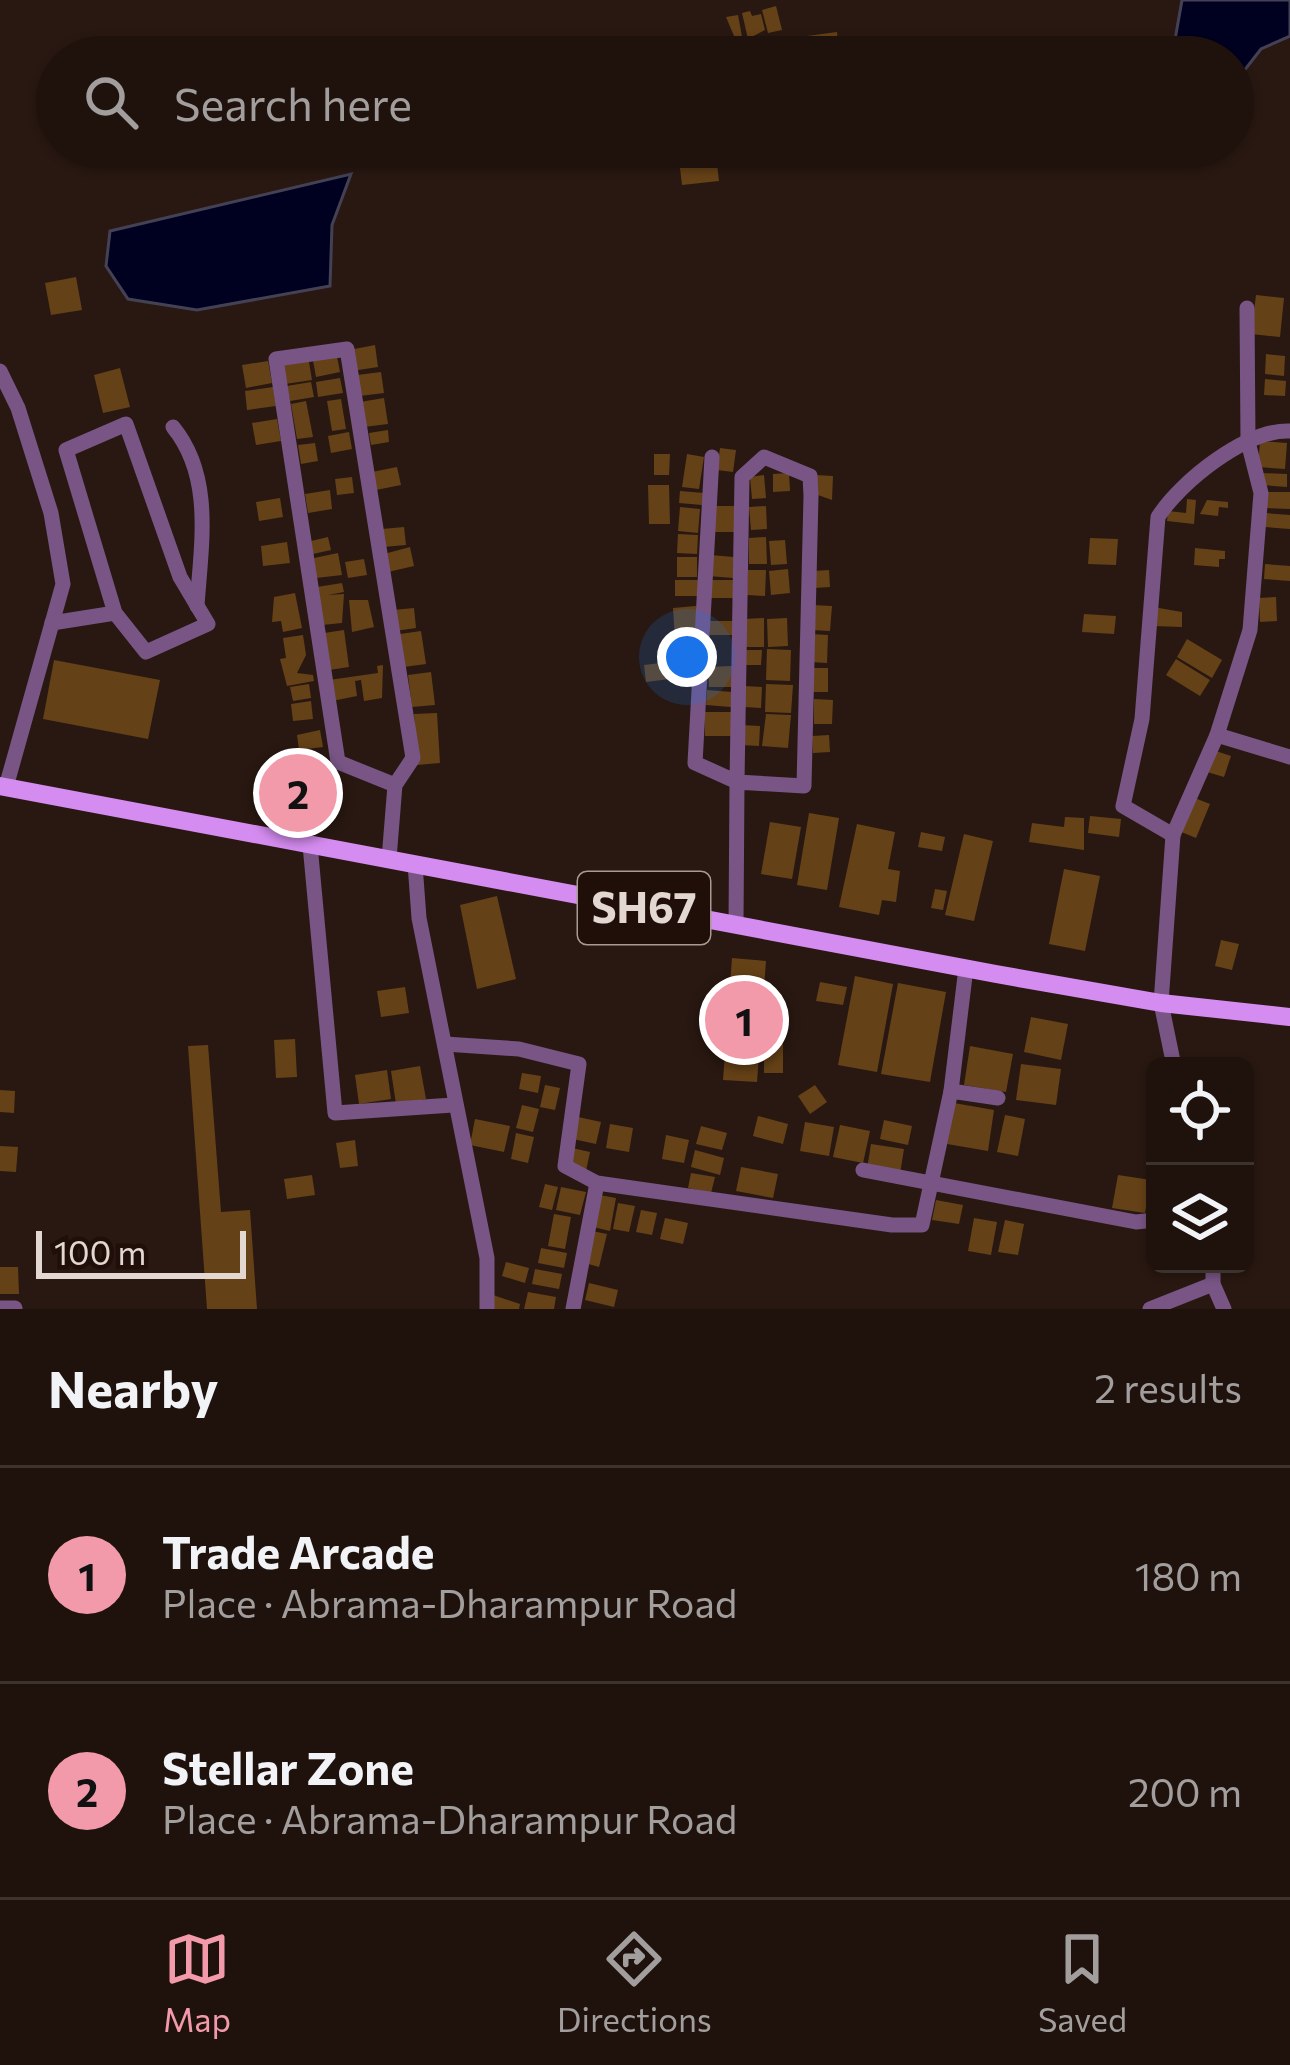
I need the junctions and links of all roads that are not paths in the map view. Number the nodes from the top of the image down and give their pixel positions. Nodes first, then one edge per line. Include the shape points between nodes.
1 (1247, 308) dead end
2 (0, 371) edge
3 (173, 427) dead end
4 (1290, 431) edge
5 (1248, 442) junction
6 (712, 457) dead end
7 (197, 606) junction
8 (115, 613) junction
9 (52, 623) junction
10 (1216, 735) junction
11 (1290, 757) edge
12 (737, 782) junction
13 (395, 785) junction
14 (3, 787) edge
15 (1174, 835) junction
16 (310, 845) junction
17 (389, 860) junction
18 (415, 864) junction
19 (736, 926) junction
20 (966, 968) junction
21 (1161, 1003) junction
22 (1290, 1017) edge
23 (445, 1044) junction
24 (1172, 1057) edge
25 (951, 1091) junction
26 (998, 1098) dead end
27 (453, 1106) junction
28 (863, 1171) dead end
29 (597, 1183) junction
30 (932, 1183) junction
31 (1146, 1221) edge
32 (1214, 1273) edge
33 (1214, 1284) junction
34 (0, 1308) edge
35 (15, 1308) edge
36 (487, 1309) edge
37 (573, 1309) edge
38 (1150, 1309) edge
39 (1224, 1309) edge

1 - 5 street
2 - 9 street via 51,513 63,584
3 - 7 street via 193,451 202,493
4 - 5 street via 1268,430
5 - 10 street via 1261,493 1250,630
5 - 15 street via 1170,498 1158,517 1142,718 1123,806
6 - 12 street via 695,763
7 - 8 street via 208,624 146,652
7 - 8 street via 126,424 65,450
8 - 9 street
9 - 14 street
10 - 11 street
10 - 15 street
12 - 12 street via 804,786 810,476 764,457 742,477
12 - 19 street
13 - 13 street via 338,761 276,359 307,351 346,349 413,758
13 - 17 street
14 - 16 main road, SH67
15 - 21 street
16 - 17 main road, SH67
16 - 27 street via 335,1113
17 - 18 main road, SH67
18 - 19 main road, SH67
18 - 23 street
19 - 20 main road, SH67
20 - 21 main road, SH67
20 - 25 street
21 - 22 main road, SH67
21 - 24 street
23 - 27 street
23 - 29 street via 579,1064 565,1166
25 - 26 street
25 - 30 street
27 - 36 street via 487,1258
28 - 30 street
29 - 30 street via 922,1225
29 - 37 street
30 - 31 street
32 - 33 street
33 - 38 street
33 - 39 street
34 - 35 street

